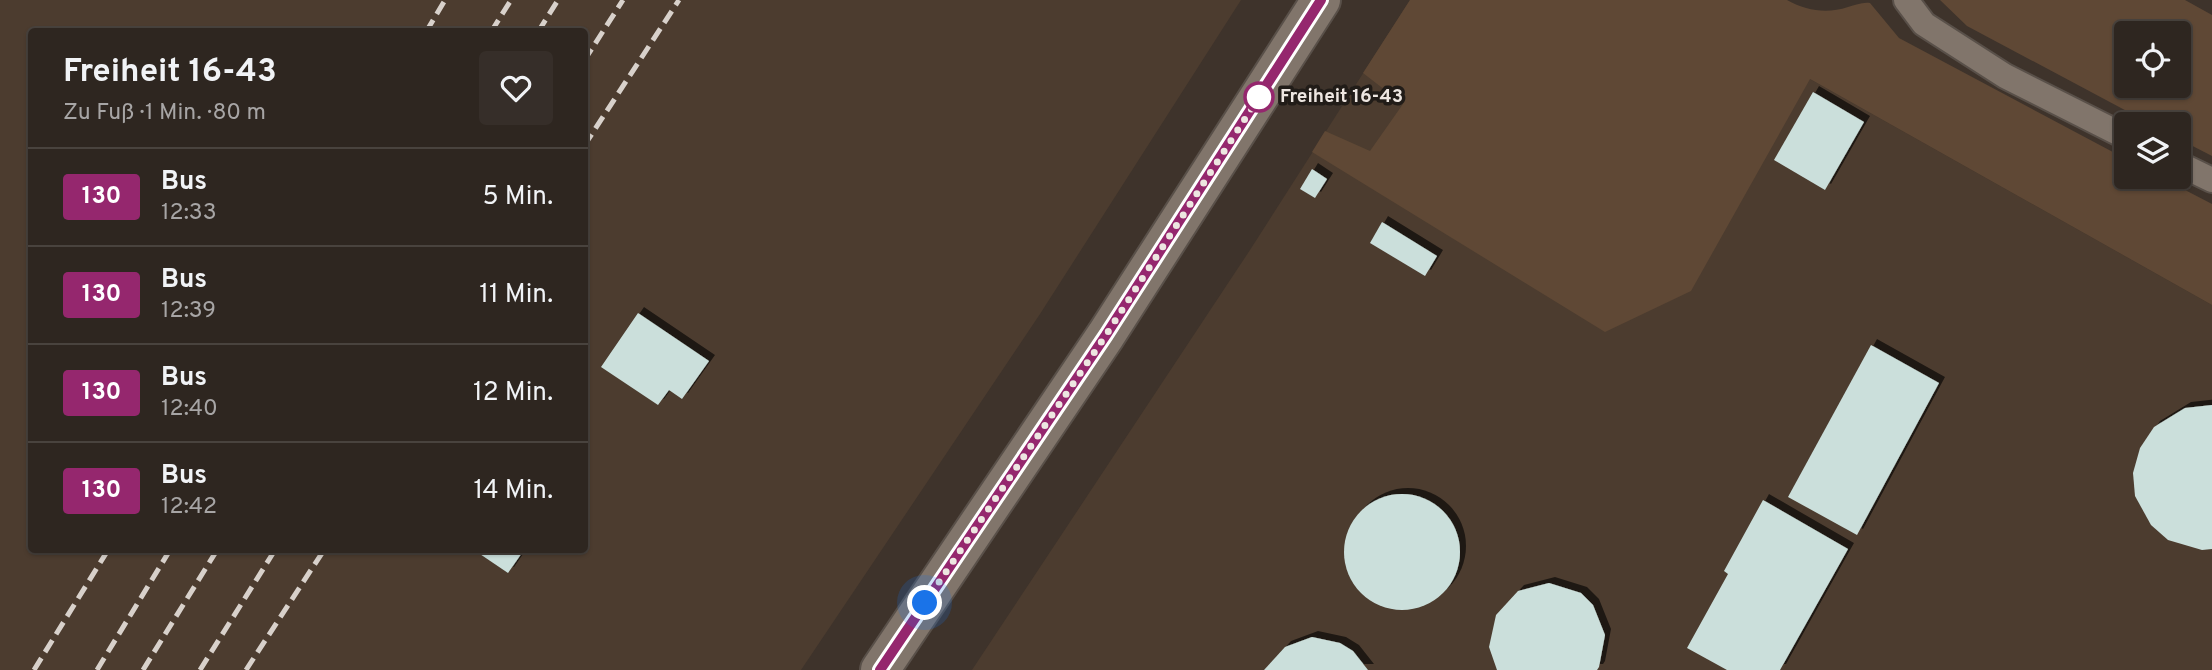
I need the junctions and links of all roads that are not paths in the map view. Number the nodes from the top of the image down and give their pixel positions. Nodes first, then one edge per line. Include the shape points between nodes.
1 (1321, 0) edge
2 (1906, 0) edge
3 (2114, 131) edge
4 (2191, 170) edge
5 (2212, 180) edge
6 (880, 670) edge

1 - 6 street via 1106,335
2 - 3 lane via 1924,24 2005,76
4 - 5 lane

